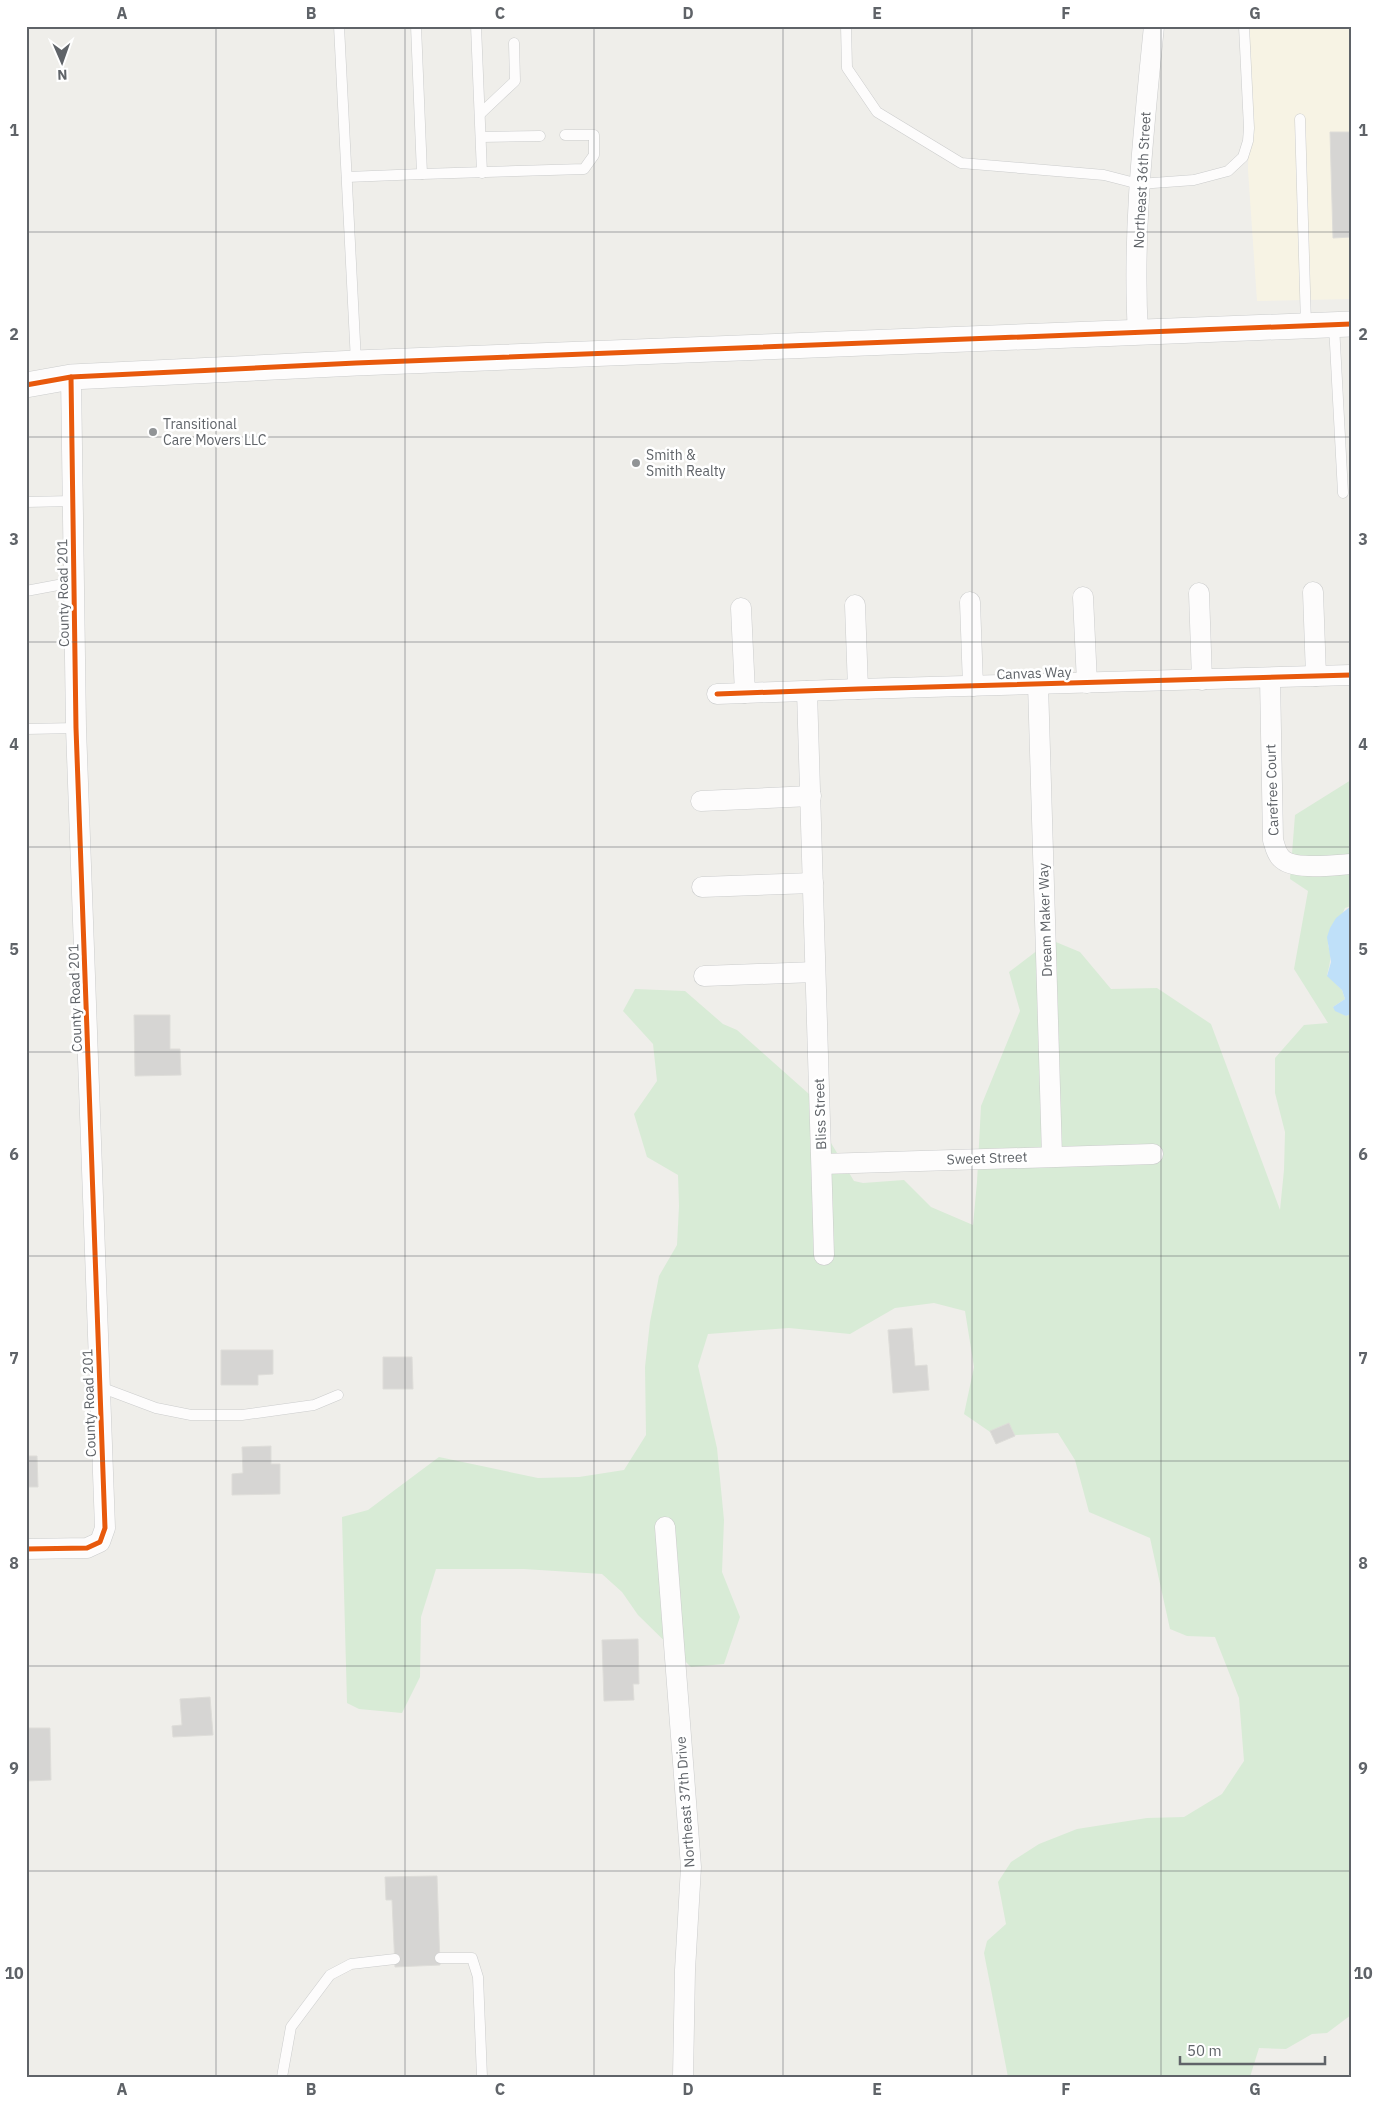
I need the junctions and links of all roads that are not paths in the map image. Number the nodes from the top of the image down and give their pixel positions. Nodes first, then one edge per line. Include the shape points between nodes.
1 (339, 26) edge
2 (416, 26) edge
3 (476, 26) edge
4 (846, 26) edge
5 (1154, 26) edge
6 (1244, 26) edge
7 (514, 43) dead end
8 (480, 114) junction
9 (1300, 120) dead end
10 (565, 135) dead end
11 (540, 136) dead end
12 (481, 137) junction
13 (482, 173) junction
14 (422, 174) junction
15 (347, 176) junction
16 (1139, 184) junction
17 (1343, 324) edge
18 (1306, 325) junction
19 (1138, 334) junction
20 (356, 363) junction
21 (26, 372) edge
22 (71, 377) junction
23 (26, 385) edge
24 (1342, 493) dead end
25 (73, 501) junction
26 (26, 502) edge
27 (74, 582) junction
28 (26, 591) edge
29 (1314, 592) dead end
30 (1199, 593) dead end
31 (1083, 597) dead end
32 (970, 602) dead end
33 (855, 605) dead end
34 (741, 608) dead end
35 (1351, 675) edge
36 (1316, 676) junction
37 (1270, 678) junction
38 (1202, 680) junction
39 (1087, 683) junction
40 (1038, 684) junction
41 (973, 686) junction
42 (858, 688) junction
43 (807, 691) junction
44 (745, 693) junction
45 (717, 694) dead end
46 (76, 728) junction
47 (26, 729) edge
48 (811, 796) junction
49 (701, 801) dead end
50 (1351, 864) edge
51 (813, 883) junction
52 (702, 887) dead end
53 (815, 972) junction
54 (704, 976) dead end
55 (1153, 1154) dead end
56 (1052, 1156) junction
57 (822, 1164) junction
58 (824, 1255) dead end
59 (100, 1387) junction
60 (338, 1396) dead end
61 (665, 1527) dead end
62 (26, 1549) edge
63 (440, 1958) dead end
64 (395, 1959) dead end
65 (282, 2077) edge
66 (482, 2077) edge
67 (684, 2077) edge

1 - 15 lane
2 - 14 lane
3 - 8 lane
4 - 16 lane via 847,68 877,112 962,163 1104,176
5 - 16 street, Northeast 36th Street
6 - 16 lane via 1249,128 1243,157 1228,171 1194,180
7 - 8 lane via 515,81
8 - 12 lane
9 - 18 lane
10 - 13 lane via 594,135 594,155 584,169
11 - 12 lane
12 - 13 lane
13 - 14 lane
14 - 15 lane
15 - 20 lane
16 - 19 street, Northeast 36th Street
17 - 18 street
17 - 24 lane
18 - 19 street
19 - 20 street
20 - 22 street
21 - 22 street
22 - 23 street
22 - 25 street, County Road 201
25 - 26 lane
25 - 27 street, County Road 201
27 - 28 lane
27 - 46 street, County Road 201
29 - 36 street
30 - 38 street
31 - 39 street, Canvas Way
32 - 41 street
33 - 42 street
34 - 44 street
35 - 36 street, Canvas Way
36 - 37 street, Canvas Way
37 - 38 street, Canvas Way
37 - 50 street, Carefree Court via 1273,840 1276,850 1290,864
38 - 39 street, Canvas Way
39 - 40 street, Canvas Way
40 - 41 street, Canvas Way
40 - 56 street, Dream Maker Way
41 - 42 street, Canvas Way
42 - 43 street, Canvas Way
43 - 44 street, Canvas Way
43 - 48 street, Bliss Street
44 - 45 street, Canvas Way
46 - 47 lane
46 - 59 street, County Road 201
48 - 49 street
48 - 51 street, Bliss Street
51 - 52 street
51 - 53 street, Bliss Street
53 - 54 street
53 - 57 street, Bliss Street
55 - 56 street, Sweet Street
56 - 57 street, Sweet Street
57 - 58 street, Bliss Street
59 - 60 lane via 156,1408 191,1415 242,1415 314,1405
59 - 62 street, County Road 201 via 105,1528 100,1542 87,1548
61 - 67 street, Northeast 37th Drive via 691,1867 685,1970
63 - 66 lane via 472,1958 478,1977
64 - 65 lane via 352,1964 330,1975 291,2027

